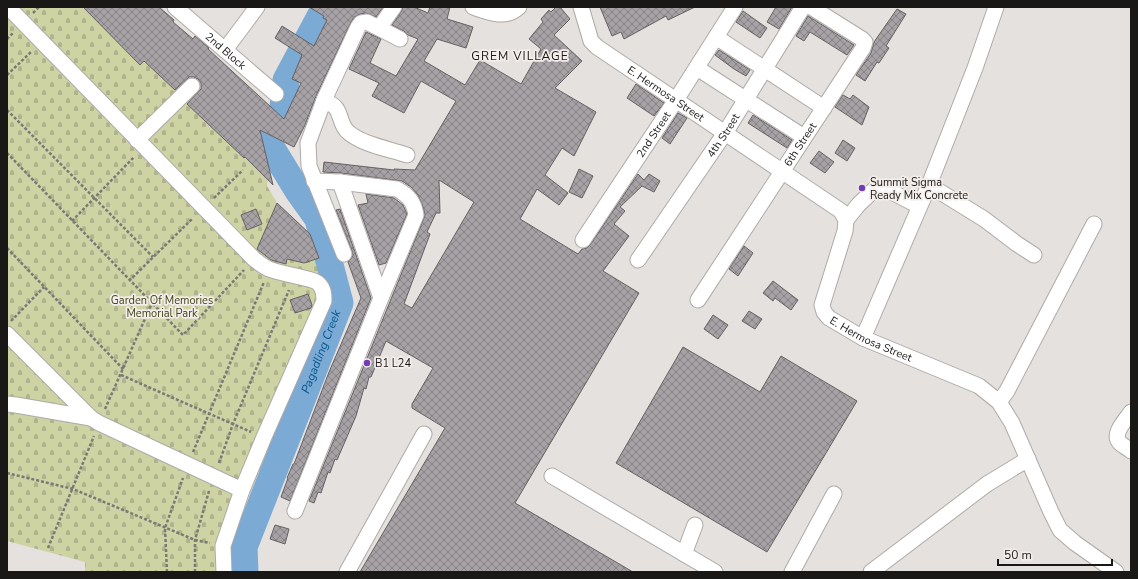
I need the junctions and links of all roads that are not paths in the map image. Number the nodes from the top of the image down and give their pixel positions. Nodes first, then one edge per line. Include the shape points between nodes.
1 (8, 7) edge
2 (175, 7) edge
3 (257, 7) edge
4 (394, 7) edge
5 (473, 7) edge
6 (519, 7) edge
7 (581, 7) edge
8 (735, 7) edge
9 (803, 7) edge
10 (811, 7) edge
11 (996, 7) edge
12 (379, 28) junction
13 (716, 37) junction
14 (400, 39) dead end
15 (226, 50) junction
16 (697, 68) junction
17 (765, 69) junction
18 (192, 86) dead end
19 (276, 94) dead end
20 (324, 100) junction
21 (676, 100) junction
22 (745, 100) junction
23 (824, 108) junction
24 (725, 133) junction
25 (804, 137) junction
26 (141, 143) junction
27 (407, 155) dead end
28 (782, 172) junction
29 (314, 181) junction
30 (340, 182) junction
31 (929, 185) junction
32 (919, 206) junction
33 (846, 220) junction
34 (1094, 224) dead end
35 (583, 240) dead end
36 (344, 254) dead end
37 (1034, 255) dead end
38 (638, 260) dead end
39 (381, 298) junction
40 (698, 300) dead end
41 (7, 334) edge
42 (863, 338) junction
43 (999, 402) junction
44 (7, 404) edge
45 (1131, 412) edge
46 (91, 418) junction
47 (424, 434) dead end
48 (1131, 451) edge
49 (1028, 459) junction
50 (552, 476) dead end
51 (242, 490) junction
52 (834, 494) dead end
53 (295, 511) dead end
54 (695, 524) dead end
55 (684, 554) junction
56 (224, 572) edge
57 (347, 572) edge
58 (715, 572) edge
59 (792, 572) edge
60 (871, 572) edge
61 (1116, 572) edge

1 - 26 street
2 - 15 street, 2nd Block
3 - 15 street
4 - 12 street
5 - 6 street via 506,14
7 - 21 street, E. Hermosa Street via 593,44
8 - 13 street, 2nd Street
9 - 17 street, 4th Street
10 - 23 street, 6th Street via 865,42
11 - 31 street
12 - 14 street
12 - 20 street via 367,22 361,23
13 - 16 street, 2nd Street
13 - 17 street
15 - 19 street, 2nd Block
16 - 21 street, 2nd Street
16 - 22 street
17 - 22 street, 4th Street
17 - 23 street
18 - 26 street
20 - 27 street via 334,105 345,130 355,138
20 - 29 street via 308,143 308,166
21 - 24 street, E. Hermosa Street
21 - 35 street, 2nd Street
22 - 24 street, 4th Street
22 - 25 street
23 - 25 street, 6th Street
24 - 28 street, E. Hermosa Street
24 - 38 street, 4th Street
25 - 28 street, 6th Street
26 - 51 street via 254,259 269,269 314,280 324,292 324,301
28 - 33 street, E. Hermosa Street via 841,211
28 - 40 street, 6th Street
29 - 30 street
29 - 36 street
30 - 39 street
30 - 39 street via 397,189 404,193 414,206 416,215
31 - 32 street
31 - 37 street via 984,219
32 - 33 street via 886,188 876,188
32 - 42 street
33 - 42 street, E. Hermosa Street via 845,231 822,305 829,318
34 - 43 street
39 - 53 street
41 - 46 street
42 - 43 street, E. Hermosa Street via 979,386
43 - 49 street, E. Hermosa Street via 1012,423
44 - 46 street
45 - 48 street via 1117,434 1120,444
46 - 51 street
47 - 57 street
49 - 60 street via 987,484
49 - 61 street, E. Hermosa Street via 1060,530
50 - 55 street
51 - 56 street via 223,546
52 - 59 street
54 - 55 street
55 - 58 street

